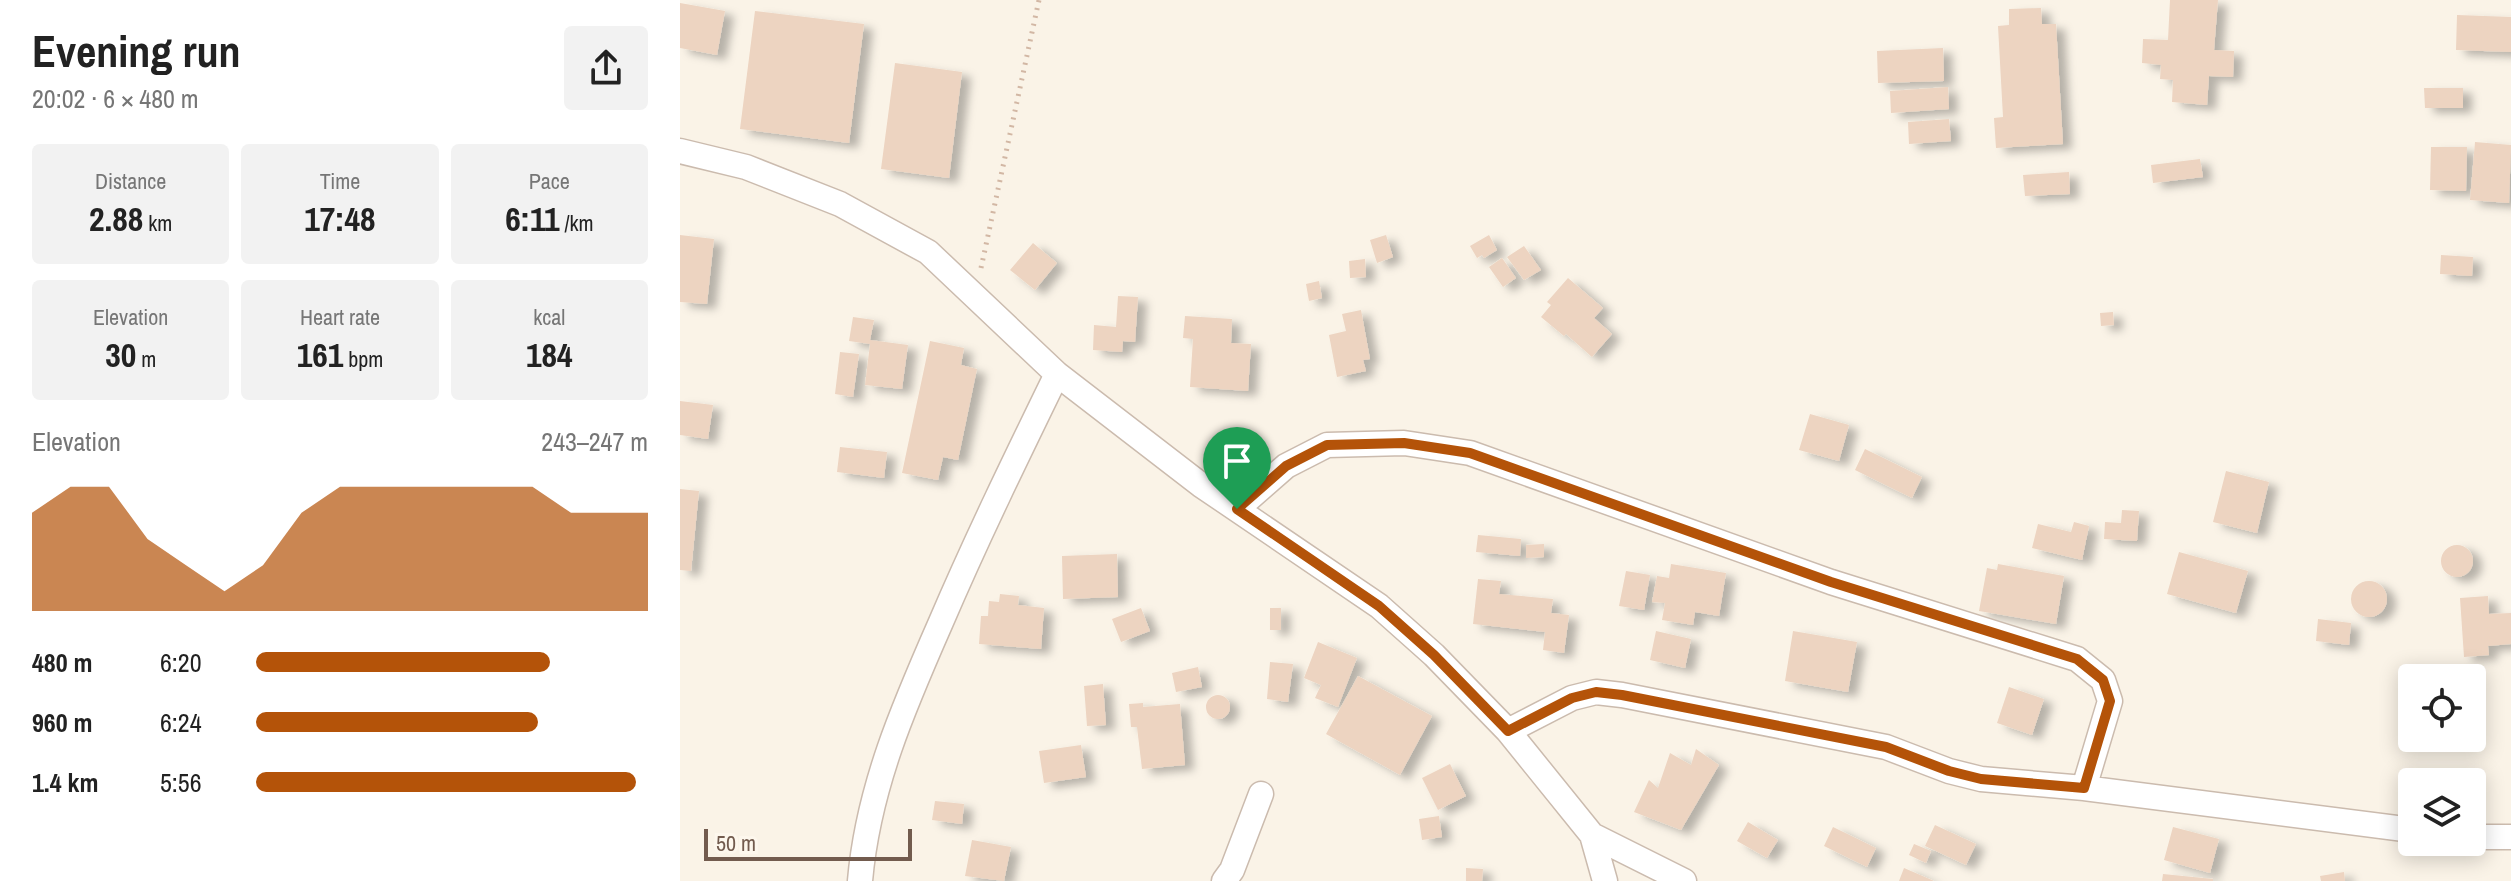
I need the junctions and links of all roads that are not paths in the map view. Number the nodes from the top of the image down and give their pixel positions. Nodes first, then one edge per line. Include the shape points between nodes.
1 (680, 151) edge
2 (1057, 374) junction
3 (1237, 509) junction
4 (1508, 731) junction
5 (2084, 788) junction
6 (1261, 794) dead end
7 (2398, 828) edge
8 (1592, 835) junction
9 (2486, 837) edge
10 (2511, 837) edge
11 (860, 881) edge
12 (1224, 881) edge
13 (1605, 881) edge
14 (1684, 881) edge

1 - 2 street via 746,167 840,204 928,252
2 - 3 street
2 - 11 street via 910,692 876,785
3 - 4 street via 1379,606
3 - 5 street via 1286,466 1327,445 1404,443 1470,453 1831,582 2077,659 2103,680 2110,701
4 - 5 street via 1572,698 1596,692 1886,747 1981,779
4 - 8 street
5 - 7 street
6 - 12 street
8 - 13 street
8 - 14 street
9 - 10 street

